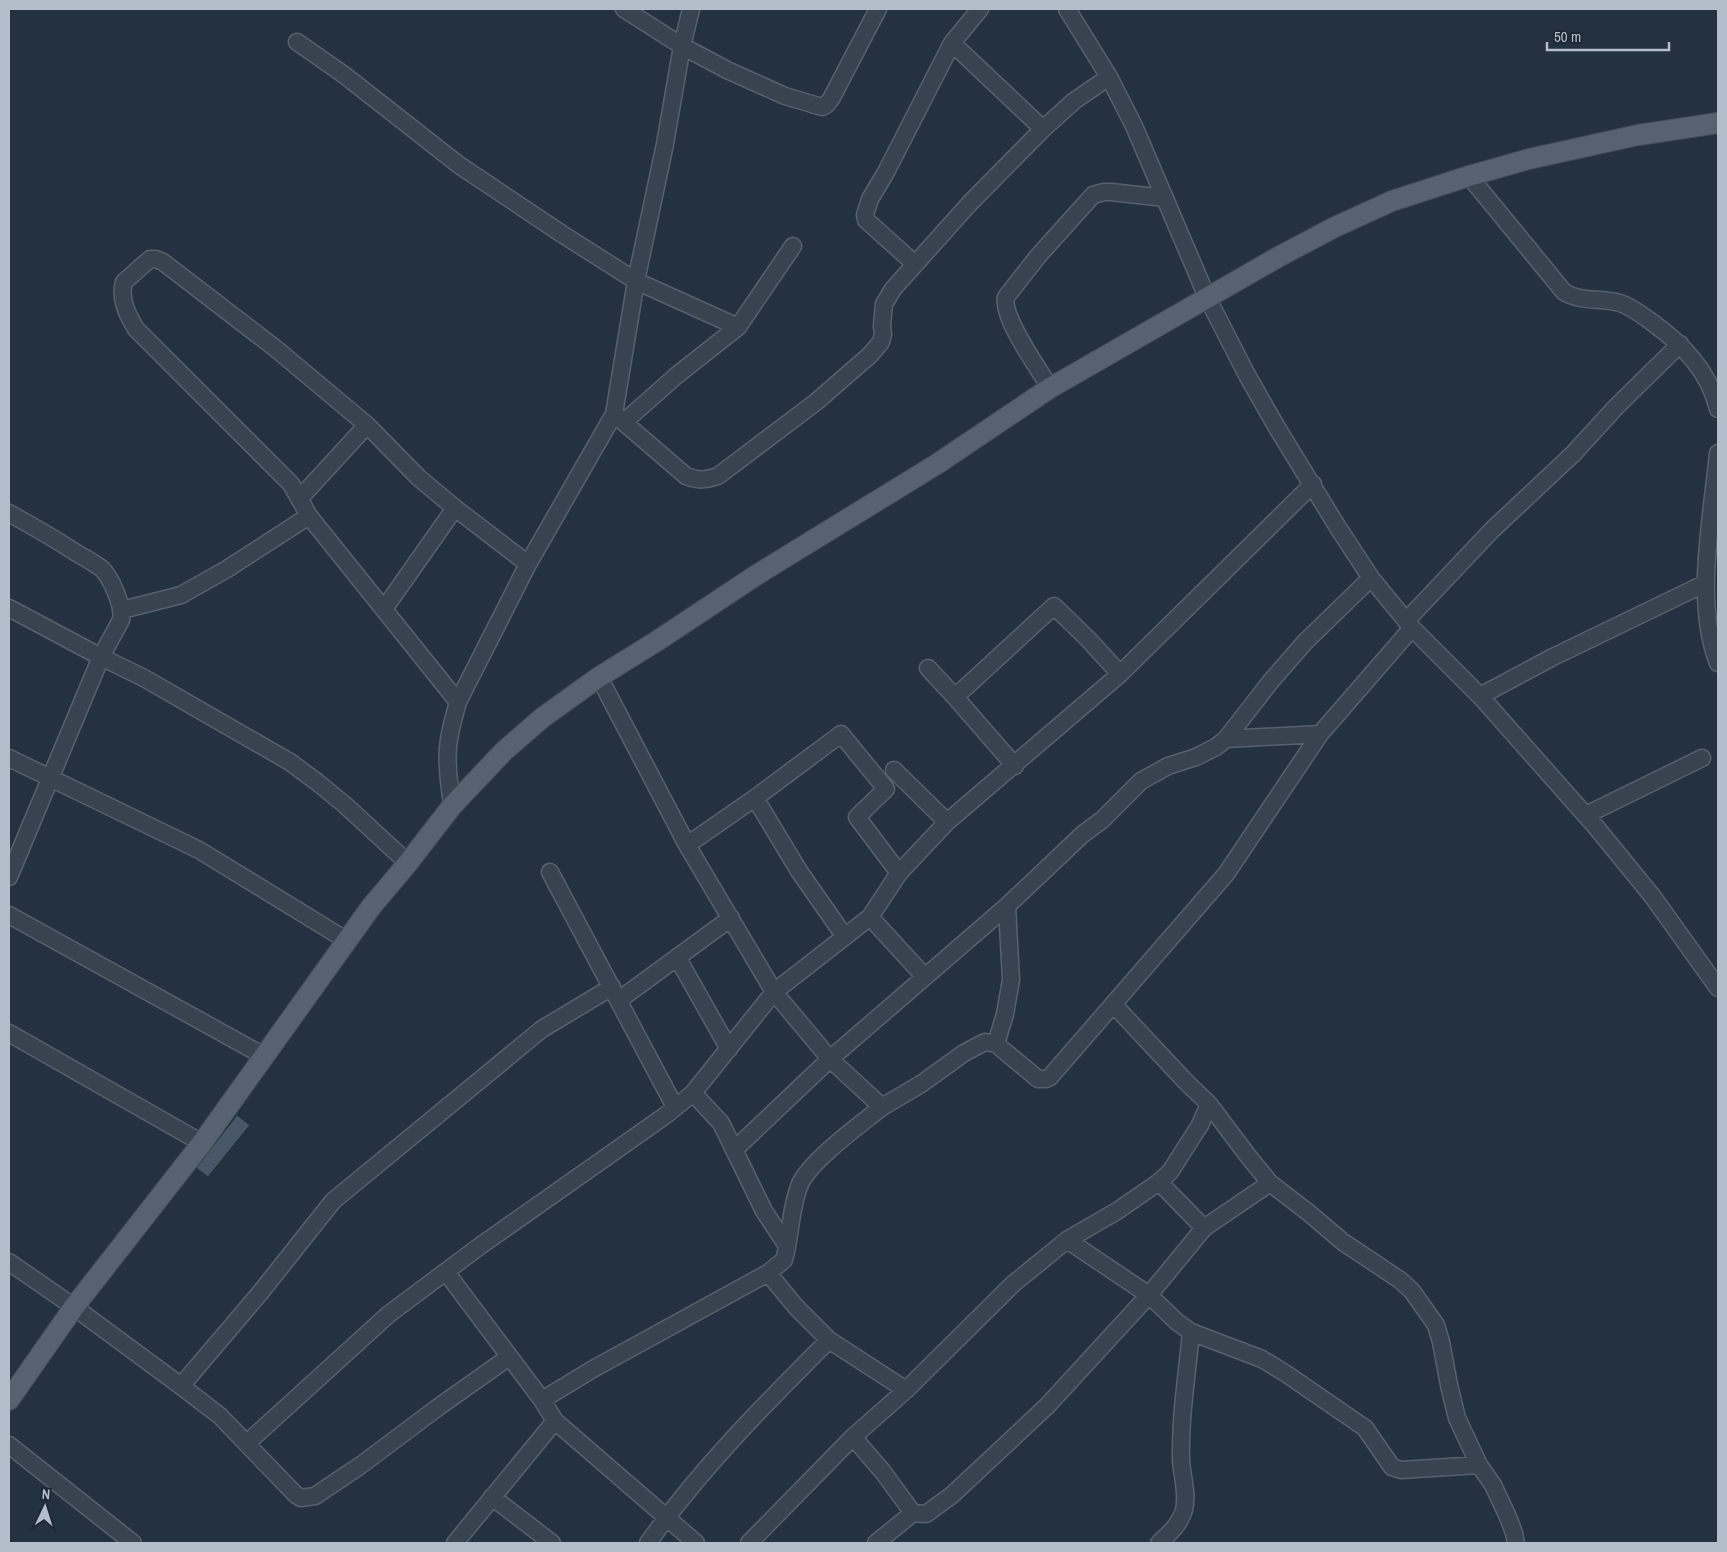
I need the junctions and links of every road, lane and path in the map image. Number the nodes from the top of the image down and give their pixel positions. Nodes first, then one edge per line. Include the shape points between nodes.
1 (624, 9) edge
2 (691, 9) edge
3 (878, 9) edge
4 (980, 9) edge
5 (1067, 9) edge
6 (297, 42) dead end
7 (952, 43) junction
8 (682, 46) junction
9 (1109, 76) junction
10 (1718, 123) edge
11 (1043, 128) junction
12 (1469, 176) junction
13 (1165, 198) junction
14 (793, 246) dead end
15 (915, 264) junction
16 (636, 281) junction
17 (1207, 297) junction
18 (738, 326) junction
19 (1680, 344) junction
20 (1050, 388) junction
21 (1718, 409) edge
22 (619, 418) junction
23 (367, 425) junction
24 (1718, 453) edge
25 (1312, 484) junction
26 (300, 498) junction
27 (455, 508) junction
28 (9, 513) edge
29 (309, 516) junction
30 (528, 564) junction
31 (1372, 578) junction
32 (1706, 583) junction
33 (9, 608) edge
34 (384, 609) junction
35 (122, 610) junction
36 (1409, 625) junction
37 (101, 657) junction
38 (1718, 663) edge
39 (928, 668) dead end
40 (1120, 674) junction
41 (599, 677) junction
42 (1480, 696) junction
43 (955, 697) junction
44 (458, 702) junction
45 (1320, 734) junction
46 (1226, 739) junction
47 (9, 758) edge
48 (1702, 758) dead end
49 (1015, 766) junction
50 (894, 770) dead end
51 (50, 778) junction
52 (755, 798) junction
53 (452, 806) junction
54 (1586, 815) junction
55 (948, 822) junction
56 (687, 845) junction
57 (408, 863) junction
58 (550, 872) dead end
59 (899, 873) junction
60 (9, 877) edge
61 (1007, 906) junction
62 (9, 915) edge
63 (870, 917) junction
64 (731, 918) junction
65 (845, 936) junction
66 (346, 940) junction
67 (677, 957) junction
68 (925, 977) junction
69 (1718, 988) edge
70 (774, 992) junction
71 (615, 993) junction
72 (1114, 1005) junction
73 (9, 1033) edge
74 (996, 1044) junction
75 (729, 1049) junction
76 (264, 1056) junction
77 (830, 1059) junction
78 (693, 1093) junction
79 (1209, 1104) junction
80 (675, 1107) junction
81 (882, 1107) junction
82 (202, 1143) junction
83 (734, 1150) junction
84 (1159, 1182) junction
85 (1270, 1183) junction
86 (1204, 1228) junction
87 (1067, 1240) junction
88 (787, 1246) junction
89 (9, 1262) edge
90 (446, 1272) junction
91 (768, 1273) junction
92 (1149, 1295) junction
93 (74, 1307) junction
94 (1191, 1332) junction
95 (829, 1340) junction
96 (509, 1356) junction
97 (181, 1386) junction
98 (906, 1390) junction
99 (9, 1400) edge
100 (542, 1400) junction
101 (554, 1421) junction
102 (853, 1437) junction
103 (247, 1443) junction
104 (9, 1444) edge
105 (1479, 1465) junction
106 (492, 1497) junction
107 (912, 1513) junction
108 (666, 1518) junction
109 (133, 1543) edge
110 (456, 1543) edge
111 (552, 1543) edge
112 (648, 1543) edge
113 (696, 1543) edge
114 (749, 1543) edge
115 (876, 1543) edge
116 (1159, 1543) edge
117 (1516, 1543) edge

1 - 8 street
2 - 8 street
3 - 8 street via 831,100 822,107 786,96
4 - 7 street
5 - 9 street
6 - 16 street via 459,164
7 - 11 street
7 - 15 street via 870,199 865,215 866,220
8 - 16 street
9 - 11 street
9 - 13 street
10 - 12 main road via 1638,135
11 - 15 street
12 - 17 main road via 1392,201 1335,227
12 - 19 street via 1564,292 1573,298 1619,302 1634,309
13 - 17 street
13 - 20 street via 1111,192 1093,195 1006,297 1006,311
14 - 18 street
15 - 22 street via 884,304 883,334 870,355 816,402 718,476 707,480 686,476
16 - 18 street
16 - 22 street
17 - 20 main road
17 - 25 street via 1247,375
18 - 22 street
19 - 21 street via 1696,362 1712,389
19 - 36 street via 1573,454 1492,530
20 - 41 main road via 937,464
22 - 30 street
23 - 26 street
23 - 26 street via 275,348 163,262 150,259 124,282 123,300 136,329 291,484
23 - 27 street via 419,478
24 - 32 street
25 - 31 street
25 - 40 street
26 - 29 street
27 - 30 street
27 - 34 street
28 - 35 street via 100,568 108,576
29 - 34 street
29 - 35 street via 181,595
30 - 44 street
31 - 36 street
31 - 46 street via 1305,642
32 - 38 street via 1708,626
32 - 42 street
33 - 37 street
34 - 44 street
35 - 37 street via 121,620
36 - 42 street
36 - 45 street
37 - 51 street
37 - 57 street via 144,678 290,762 345,805
39 - 43 street
40 - 43 street via 1054,606
40 - 49 street
41 - 53 main road via 542,718 504,751
41 - 56 street
42 - 54 street
43 - 49 street
44 - 53 street via 449,735 447,765
45 - 46 street
45 - 72 street via 1226,874
46 - 61 street via 1196,757 1168,766 1141,781
47 - 51 street
48 - 54 street
49 - 55 street
50 - 55 street
51 - 60 street
51 - 66 street via 199,850
52 - 56 street
52 - 59 street via 841,734 886,789 857,817
52 - 65 street via 799,871
53 - 57 main road
54 - 69 street via 1653,897
55 - 59 street
56 - 64 street
57 - 66 main road
58 - 71 street
59 - 63 street
61 - 68 street
61 - 74 street via 1011,980
62 - 76 street
63 - 65 street
63 - 68 street
64 - 67 street
64 - 70 street
65 - 70 street
66 - 76 main road
67 - 71 street
67 - 75 street
68 - 77 street
70 - 75 street
70 - 77 street
71 - 80 street
71 - 97 street via 542,1029 333,1201
72 - 74 street via 1046,1079 1038,1079
72 - 79 street
73 - 82 street
74 - 81 street via 982,1043
75 - 78 street
76 - 82 main road
77 - 81 street
77 - 83 street
78 - 80 street
78 - 83 street via 721,1123
79 - 84 street via 1186,1148
79 - 85 street
80 - 90 street
81 - 88 street via 809,1170 800,1185
82 - 93 main road
83 - 88 street via 764,1211
84 - 86 street
84 - 87 street
85 - 86 street
85 - 105 street via 1343,1242 1412,1291 1436,1325 1457,1418
86 - 92 street
87 - 92 street
87 - 98 street via 1013,1284
88 - 91 street via 784,1260
89 - 93 street
90 - 96 street
90 - 103 street via 389,1314
91 - 95 street
91 - 100 street via 592,1369
92 - 94 street
92 - 107 street via 1047,1406 952,1495 926,1514
93 - 97 street
93 - 99 main road
94 - 105 street via 1262,1360 1285,1373 1365,1428 1392,1468
94 - 116 street via 1184,1395 1184,1510 1175,1528
95 - 98 street
95 - 108 street via 773,1396
96 - 100 street
96 - 103 street via 315,1496 301,1498 296,1495
97 - 103 street via 220,1416
98 - 102 street
100 - 101 street
101 - 106 street
101 - 108 street
102 - 107 street
102 - 114 street
104 - 109 street
105 - 117 street via 1493,1485
106 - 110 street
106 - 111 street
107 - 115 street
108 - 112 street
108 - 113 street

